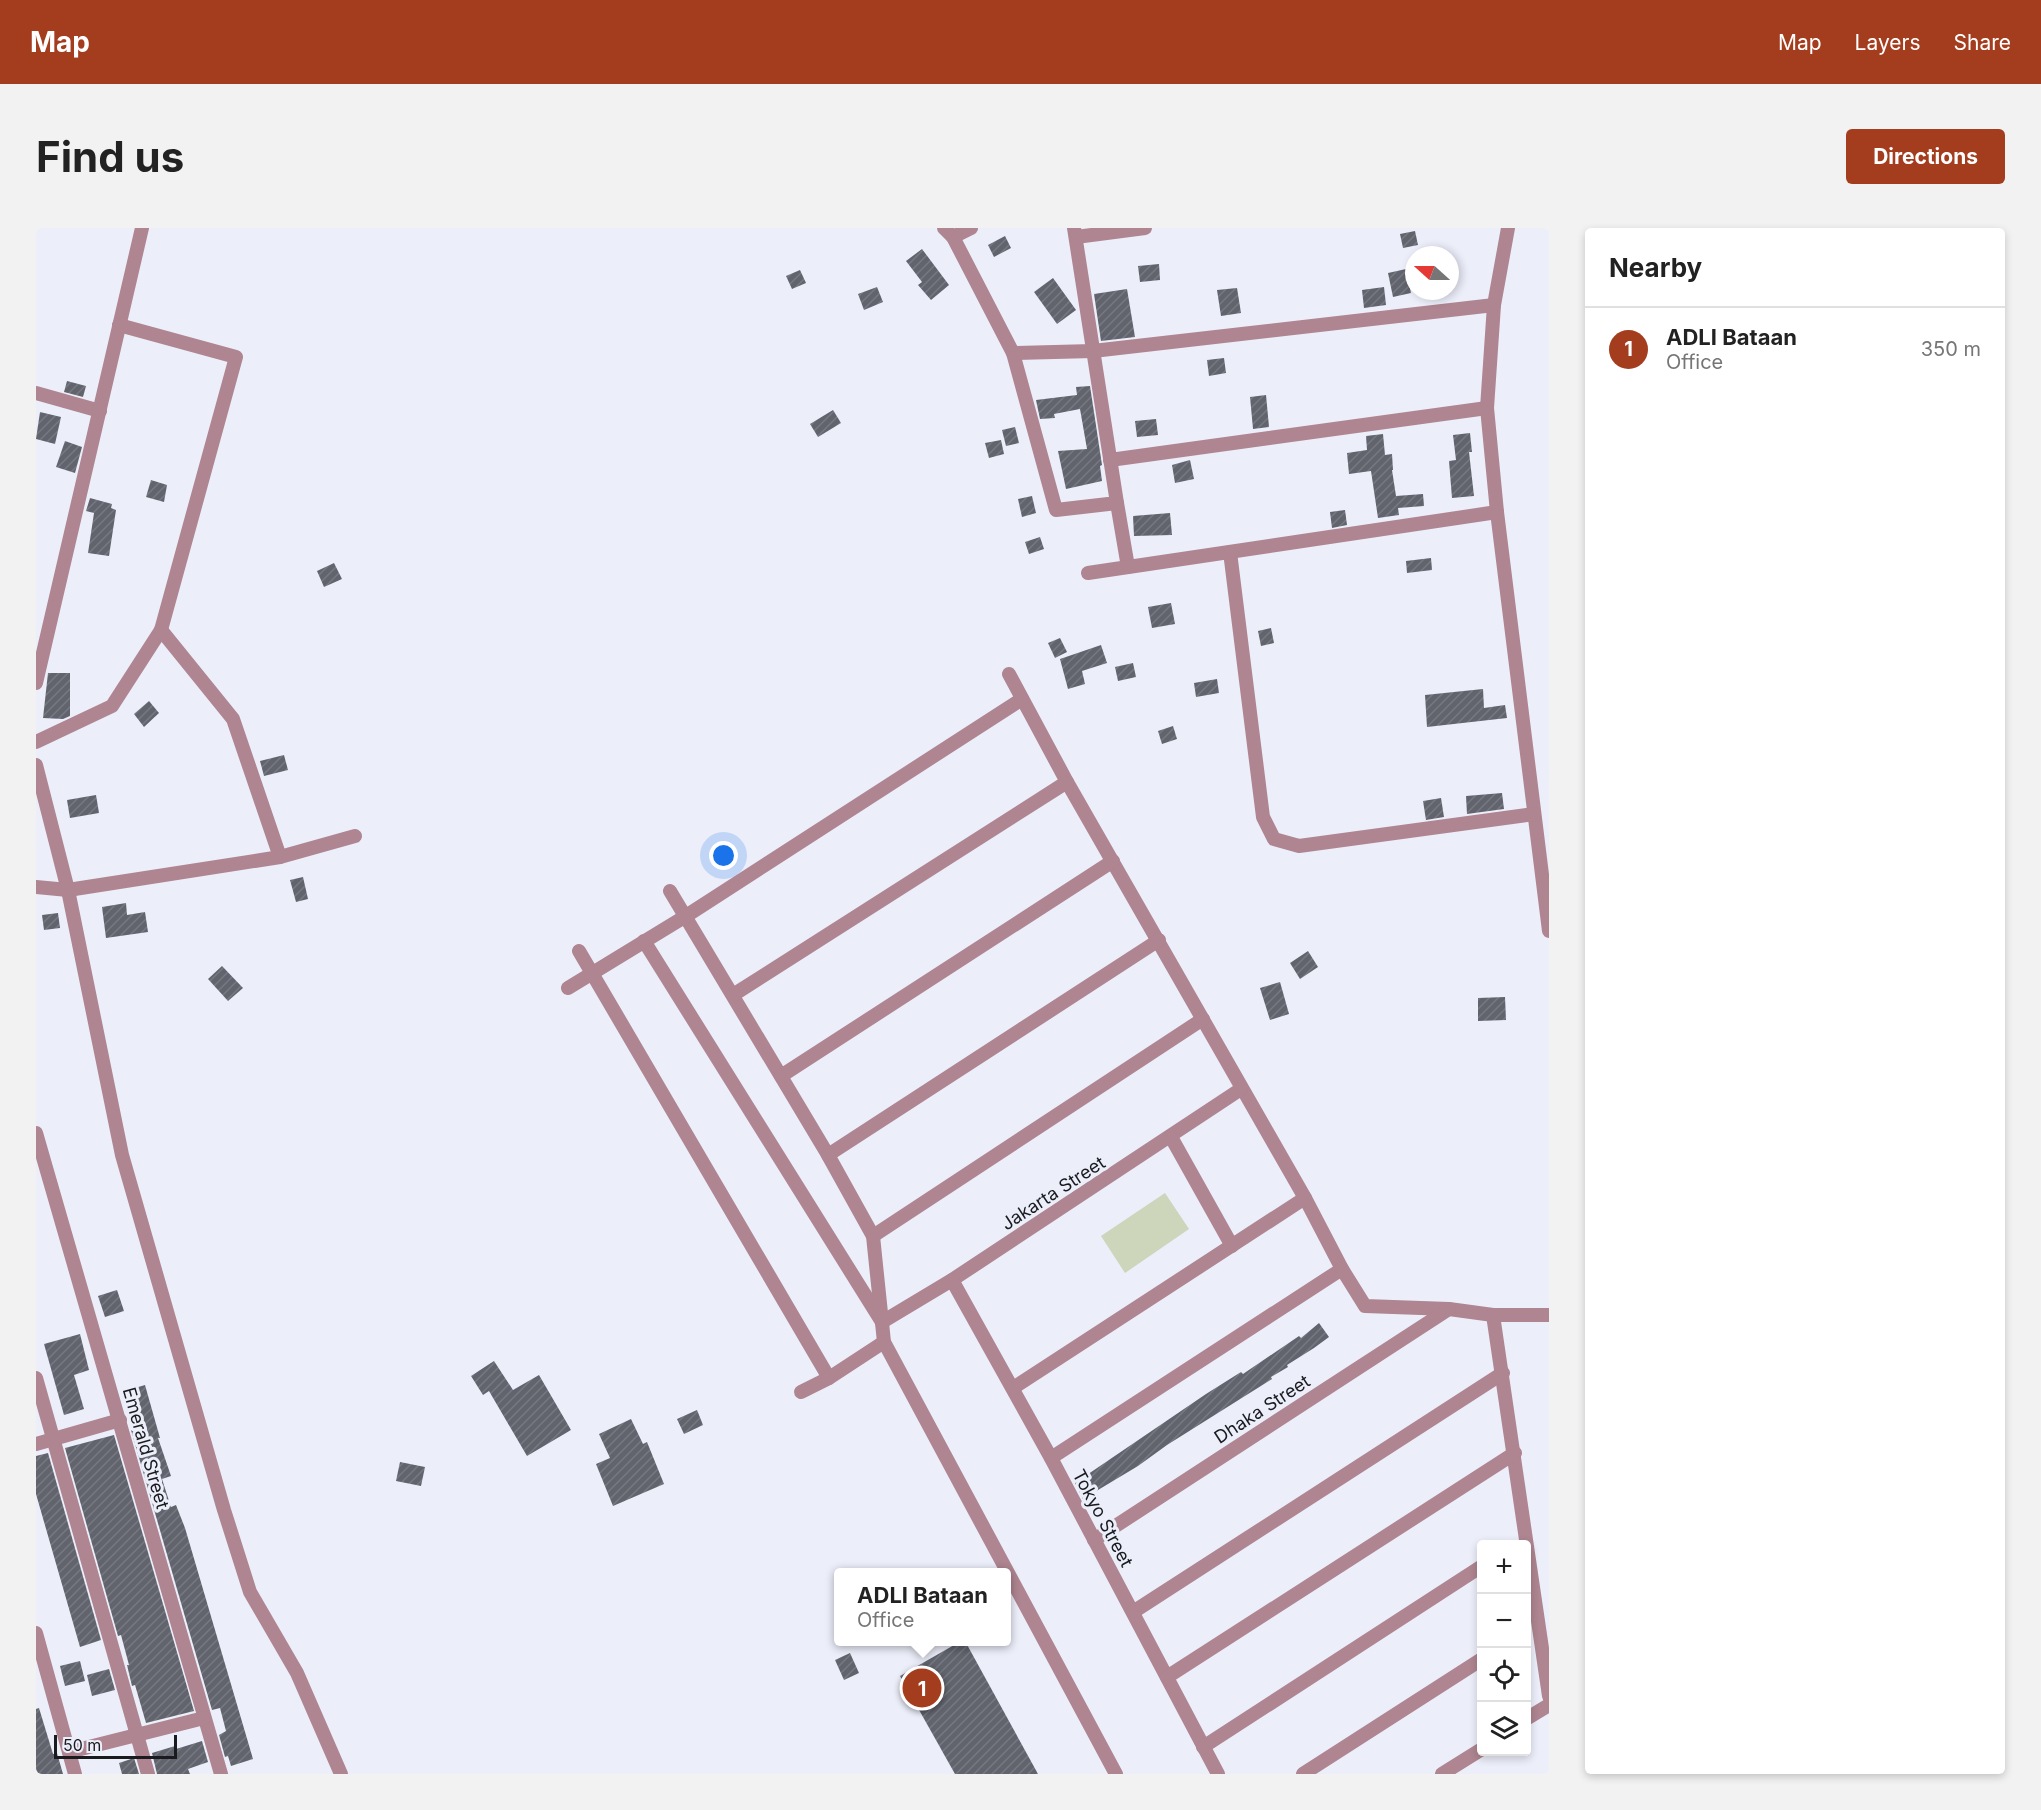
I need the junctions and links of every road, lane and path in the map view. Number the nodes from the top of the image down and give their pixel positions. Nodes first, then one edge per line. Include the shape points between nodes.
1 (142, 228) edge
2 (971, 228) edge
3 (1145, 228) edge
4 (1508, 228) edge
5 (1075, 232) edge
6 (948, 233) edge
7 (1494, 305) junction
8 (119, 325) junction
9 (1093, 351) junction
10 (1013, 353) junction
11 (36, 393) edge
12 (1487, 408) junction
13 (99, 411) junction
14 (1110, 460) junction
15 (1117, 502) junction
16 (1497, 512) junction
17 (1230, 552) junction
18 (1128, 567) junction
19 (1088, 573) dead end
20 (161, 630) junction
21 (1009, 674) dead end
22 (36, 683) edge
23 (1022, 699) junction
24 (36, 742) edge
25 (36, 765) edge
26 (1067, 782) junction
27 (1534, 814) junction
28 (356, 836) dead end
29 (280, 857) junction
30 (1113, 861) junction
31 (36, 887) edge
32 (68, 890) junction
33 (670, 891) dead end
34 (686, 916) junction
35 (1549, 931) edge
36 (1159, 940) junction
37 (645, 941) junction
38 (579, 951) dead end
39 (592, 974) junction
40 (568, 988) dead end
41 (733, 995) junction
42 (1203, 1020) junction
43 (780, 1076) junction
44 (1241, 1089) junction
45 (36, 1133) edge
46 (1172, 1137) junction
47 (828, 1155) junction
48 (1305, 1198) junction
49 (873, 1236) junction
50 (1232, 1246) junction
51 (1342, 1269) junction
52 (952, 1280) junction
53 (1449, 1309) junction
54 (1493, 1315) junction
55 (1549, 1315) edge
56 (882, 1322) junction
57 (884, 1342) junction
58 (1503, 1373) junction
59 (36, 1378) edge
60 (829, 1378) junction
61 (1013, 1388) junction
62 (801, 1392) dead end
63 (120, 1420) junction
64 (53, 1439) junction
65 (36, 1444) edge
66 (1515, 1453) junction
67 (1051, 1458) junction
68 (1094, 1540) junction
69 (1521, 1540) edge
70 (1005, 1568) edge
71 (1477, 1569) edge
72 (1011, 1578) edge
73 (1531, 1587) edge
74 (1132, 1612) junction
75 (1539, 1623) junction
76 (1531, 1628) edge
77 (36, 1632) edge
78 (1477, 1662) edge
79 (1167, 1677) junction
80 (1549, 1696) edge
81 (1549, 1705) edge
82 (1531, 1716) edge
83 (204, 1718) junction
84 (136, 1735) junction
85 (1203, 1747) junction
86 (69, 1752) junction
87 (1477, 1752) edge
88 (75, 1774) edge
89 (148, 1774) edge
90 (221, 1774) edge
91 (341, 1774) edge
92 (1116, 1774) edge
93 (1218, 1774) edge
94 (1303, 1774) edge
95 (1442, 1774) edge

1 - 8 street
2 - 6 street
3 - 5 street
4 - 7 street
5 - 9 street
6 - 10 street
7 - 9 street
7 - 12 street
8 - 13 street
8 - 20 street via 236,357
9 - 10 street
9 - 14 street
10 - 15 street via 1056,510
11 - 13 street
12 - 14 street
12 - 16 street
13 - 22 street
14 - 15 street
15 - 18 street
16 - 17 street
16 - 27 street
17 - 18 street
17 - 27 street via 1263,817 1274,839 1299,846
18 - 19 street
20 - 24 street via 112,706
20 - 29 street via 233,719
21 - 23 street
23 - 26 street
23 - 34 street
25 - 32 street
26 - 30 street
26 - 41 street
27 - 35 street
28 - 29 street
29 - 32 street
30 - 36 street
30 - 43 street
31 - 32 street
32 - 91 street via 122,1155 224,1510 250,1592 297,1673
33 - 34 street
34 - 37 street
34 - 41 street
36 - 42 street
36 - 47 street
37 - 39 street
37 - 56 street
38 - 39 street
39 - 40 street
39 - 60 street
41 - 43 street
42 - 44 street
42 - 49 street
43 - 47 street
44 - 46 street, Jakarta Street
44 - 48 street
45 - 63 street, Emerald Street
46 - 50 street
46 - 52 street, Jakarta Street
47 - 49 street
48 - 50 street
48 - 51 street
49 - 56 street
50 - 61 street
51 - 53 street via 1365,1306
51 - 67 street
52 - 56 street, Jakarta Street
52 - 61 street, Tokyo Street
53 - 54 street
53 - 68 street, Dhaka Street
54 - 55 street
54 - 58 street
56 - 57 street
57 - 60 street
57 - 70 street
58 - 66 street
58 - 74 street
59 - 64 street
60 - 62 street
61 - 67 street, Tokyo Street
63 - 64 street
63 - 83 street, Emerald Street
64 - 65 street
64 - 84 street
66 - 69 street
66 - 79 street
67 - 68 street, Tokyo Street
68 - 74 street, Tokyo Street
71 - 85 street
72 - 92 street
73 - 75 street
74 - 79 street, Tokyo Street
75 - 76 street
75 - 80 street
77 - 86 street
78 - 94 street
79 - 85 street, Tokyo Street
81 - 82 street
83 - 84 street
83 - 90 street, Emerald Street
84 - 86 street
84 - 89 street
85 - 93 street, Tokyo Street
86 - 88 street
87 - 95 street

